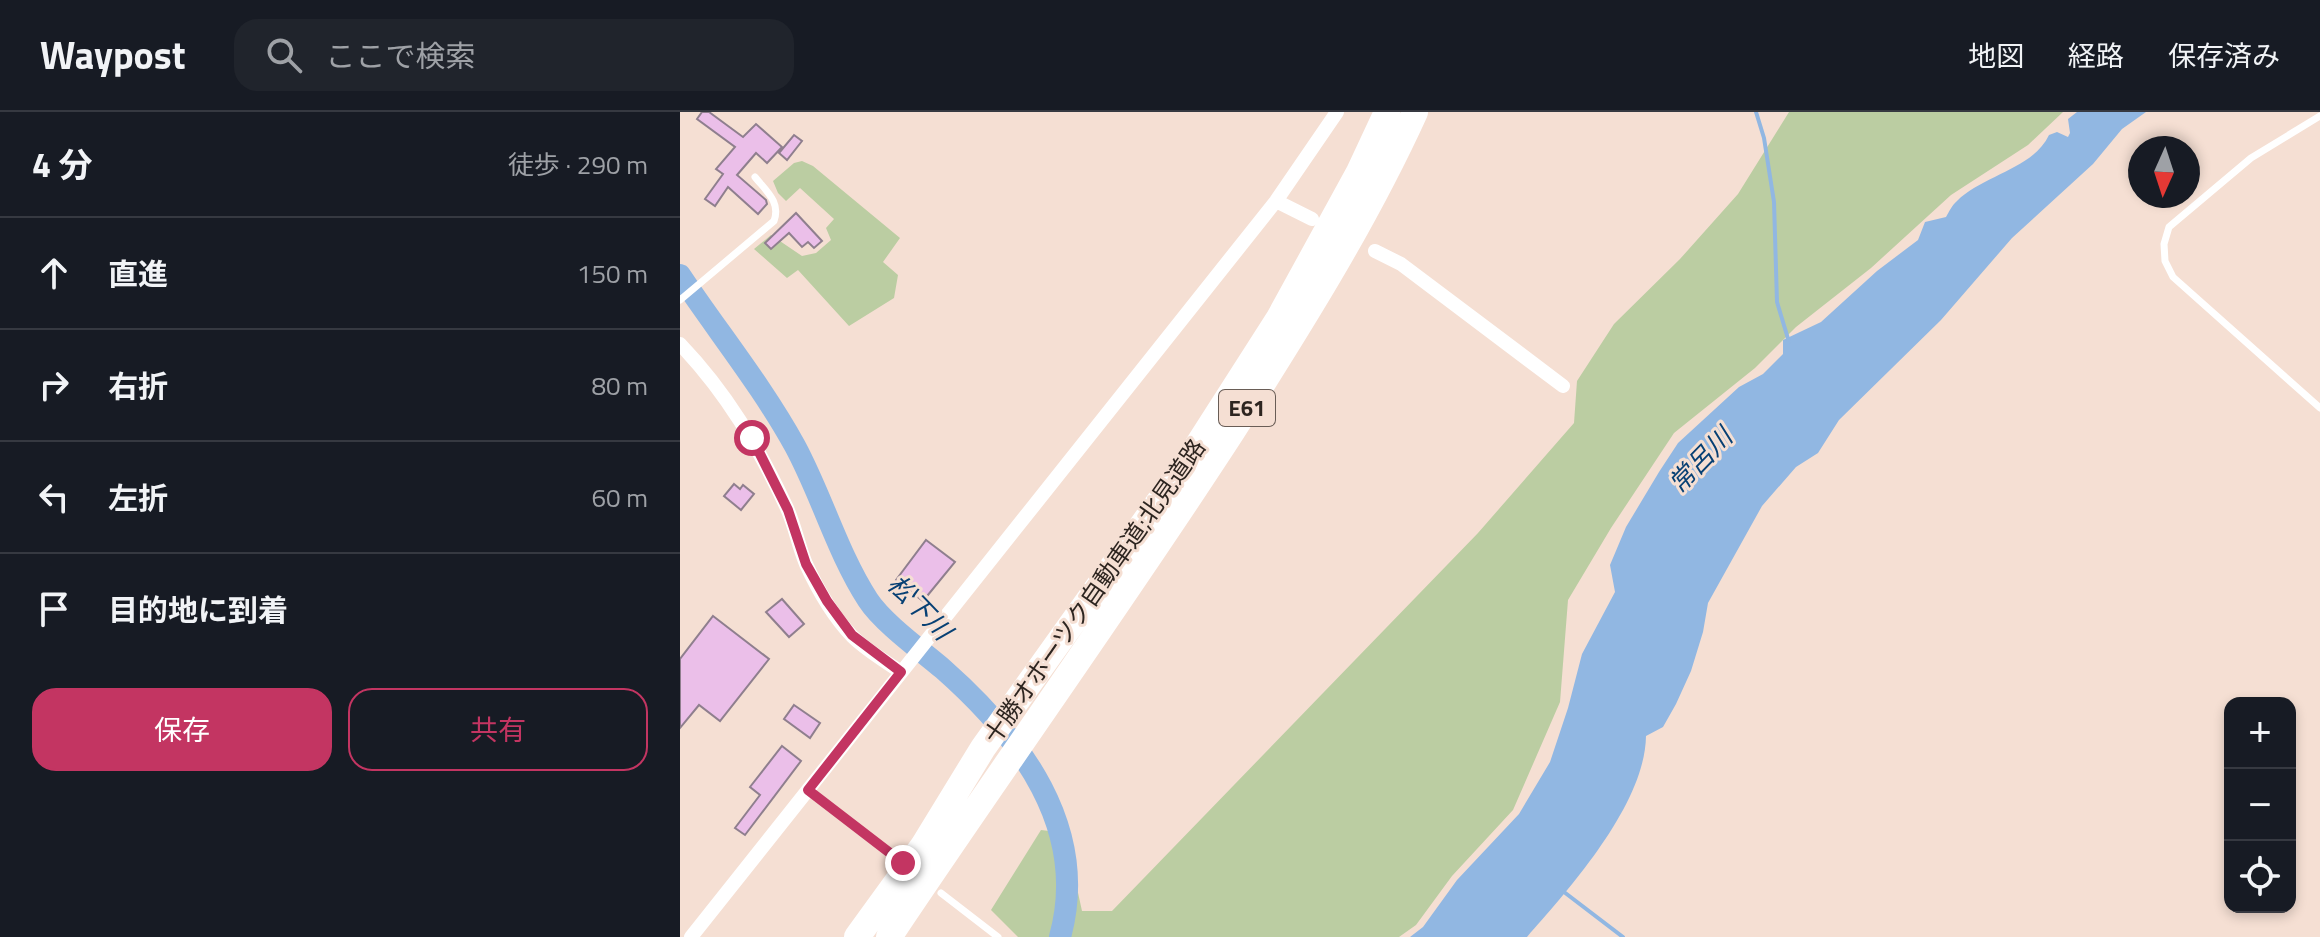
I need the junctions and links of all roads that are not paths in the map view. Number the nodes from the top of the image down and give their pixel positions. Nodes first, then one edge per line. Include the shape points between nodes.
1 (1337, 112) edge
2 (1387, 112) edge
3 (1415, 112) edge
4 (2320, 116) edge
5 (755, 177) dead end
6 (1276, 201) junction
7 (1312, 219) dead end
8 (1375, 251) dead end
9 (680, 300) edge
10 (680, 344) edge
11 (1563, 386) dead end
12 (2320, 408) edge
13 (901, 672) junction
14 (1046, 684) junction
15 (808, 790) junction
16 (903, 863) dead end
17 (941, 893) dead end
18 (691, 937) edge
19 (857, 937) edge
20 (889, 937) edge
21 (998, 937) edge

1 - 6 street
2 - 14 highway, 十勝オホーツク自動車道;北見道路 / E61 via 1279,318
3 - 14 highway, 十勝オホーツク自動車道;北見道路 / E61 via 1384,180 1294,335 1199,483
4 - 12 lane via 2251,158 2208,193 2169,227 2164,244 2173,277
5 - 9 lane via 775,202 774,221
6 - 7 street
6 - 13 street
8 - 11 street via 1401,264
10 - 13 street via 752,438 827,601 852,635
13 - 15 street
14 - 19 highway, 十勝オホーツク自動車道;北見道路 / E61 via 983,748 923,846
14 - 20 highway, 十勝オホーツク自動車道;北見道路 / E61 via 1008,763
15 - 16 lane
15 - 18 street
17 - 21 lane

